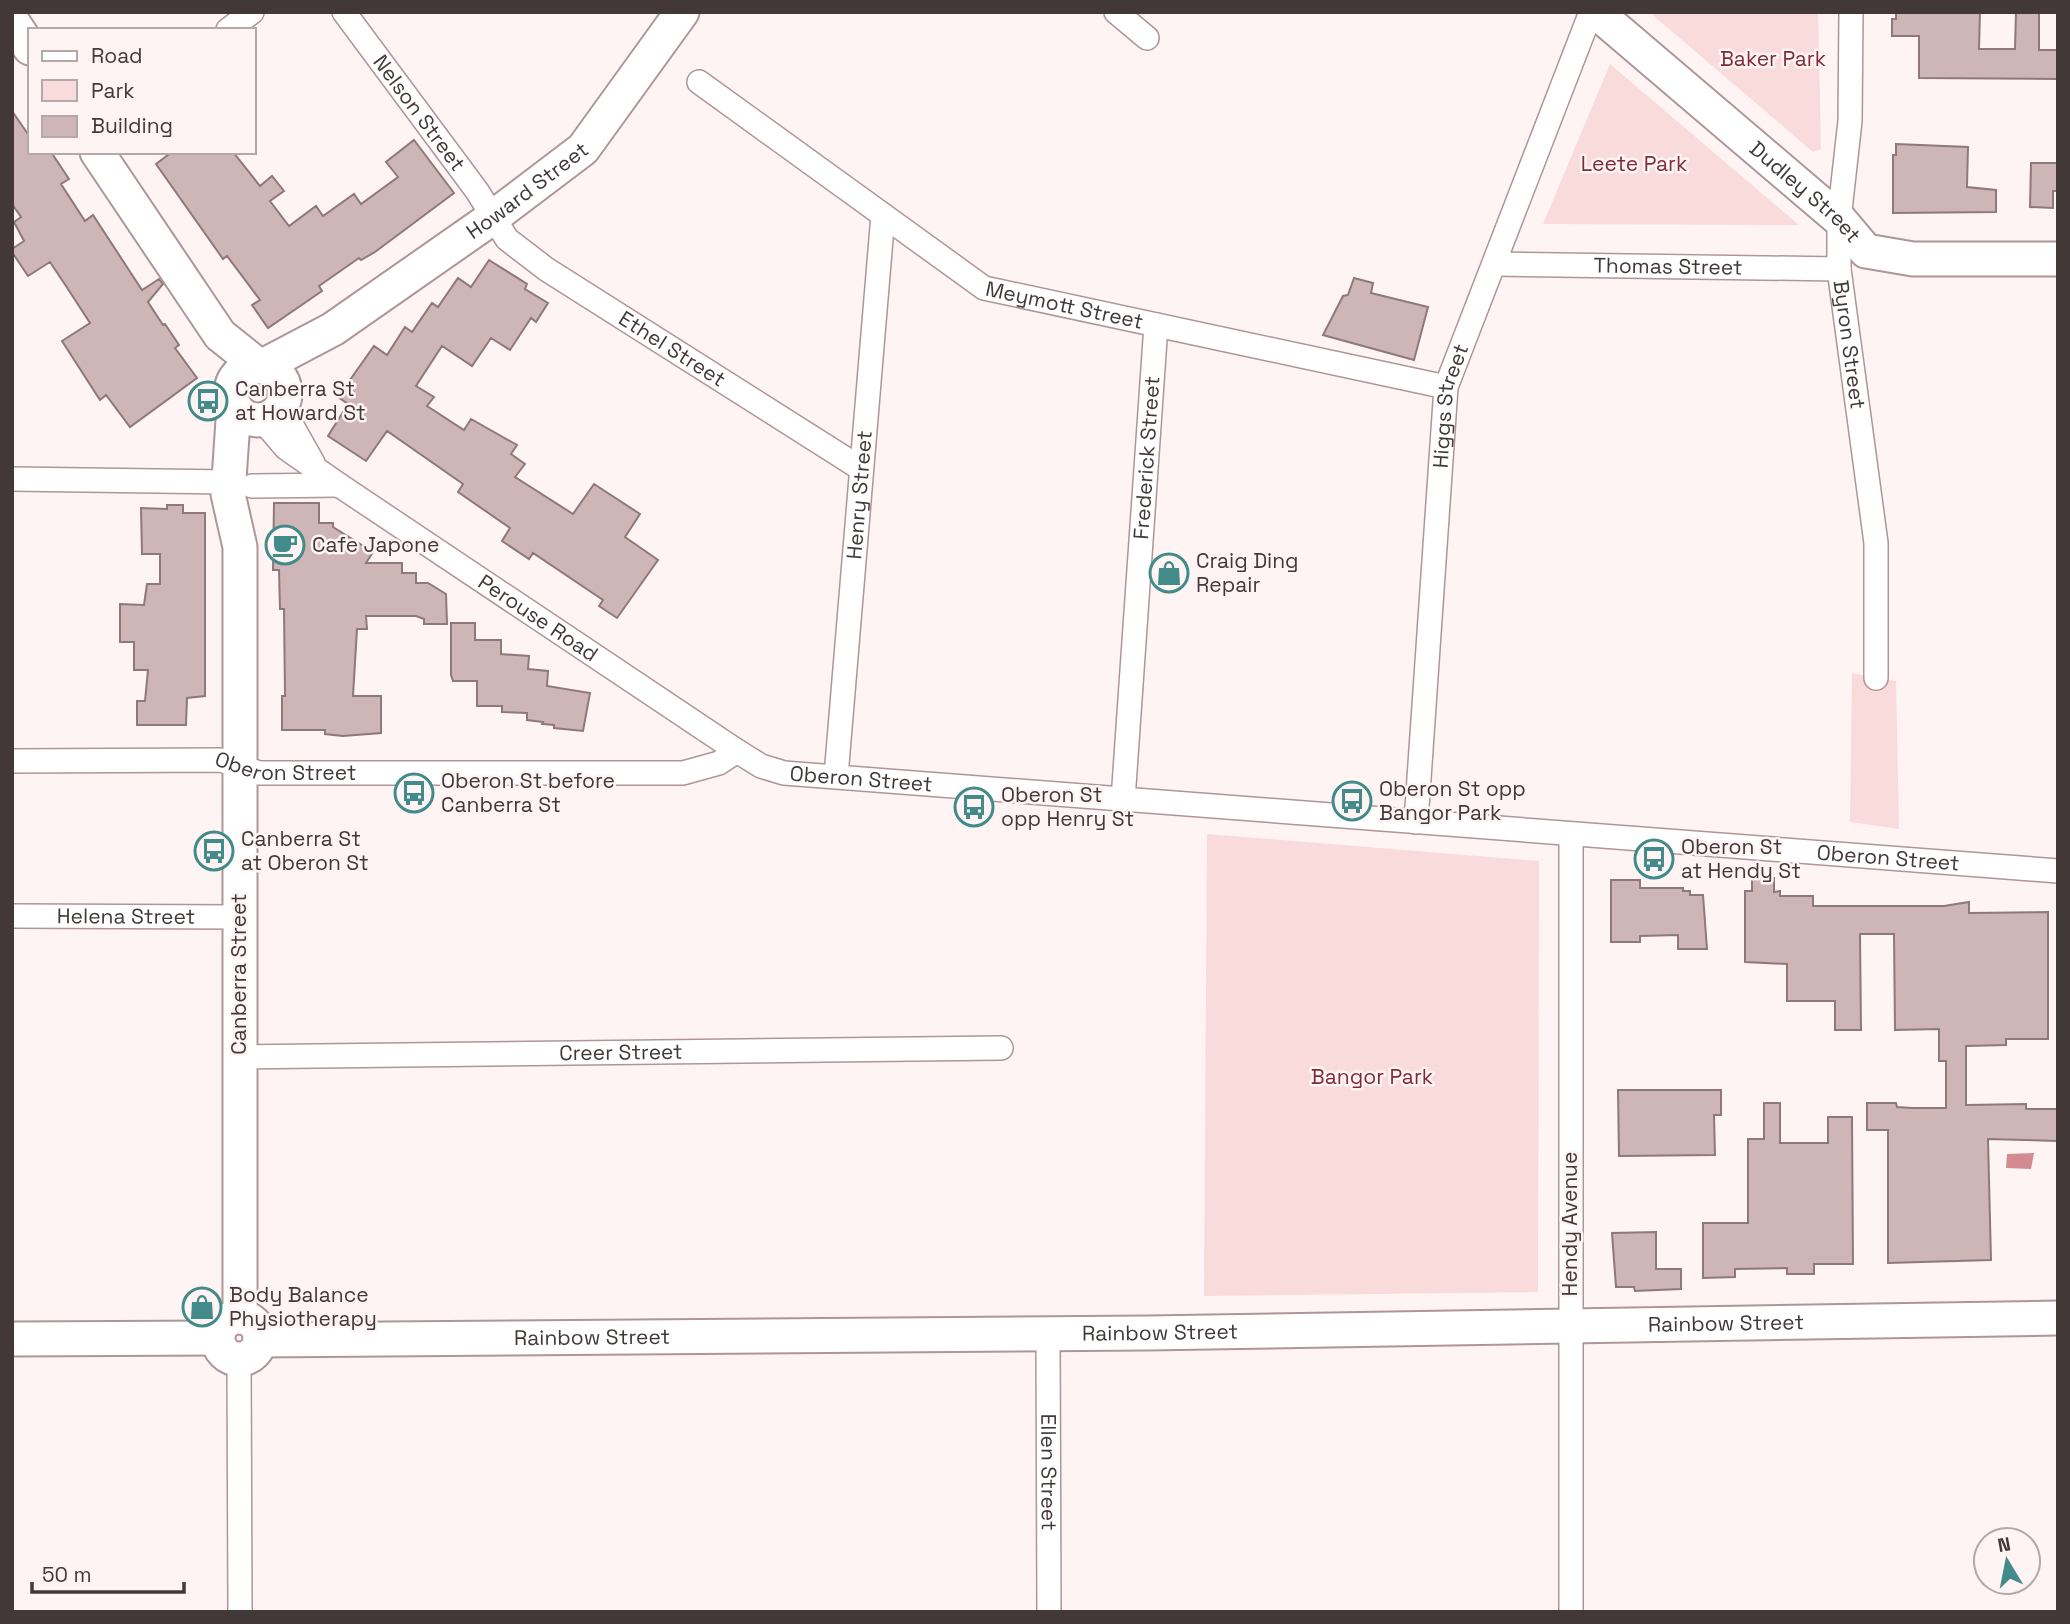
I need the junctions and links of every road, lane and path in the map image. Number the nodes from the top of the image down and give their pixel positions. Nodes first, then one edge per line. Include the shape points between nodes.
1 (252, 12) edge
2 (344, 12) edge
3 (1116, 12) edge
4 (1593, 12) edge
5 (1851, 12) edge
6 (669, 17) edge
7 (12, 21) edge
8 (231, 28) edge
9 (1147, 38) dead end
10 (28, 45) edge
11 (699, 82) dead end
12 (98, 154) edge
13 (883, 215) junction
14 (492, 218) junction
15 (1839, 219) junction
16 (2058, 259) edge
17 (1496, 264) junction
18 (1839, 269) junction
19 (1156, 325) junction
20 (1446, 387) junction
21 (260, 394) junction
22 (860, 468) junction
23 (316, 469) junction
24 (12, 479) edge
25 (240, 484) junction
26 (339, 485) junction
27 (1875, 678) dead end
28 (737, 751) junction
29 (12, 761) edge
30 (241, 767) junction
31 (836, 776) junction
32 (1123, 800) junction
33 (1416, 822) junction
34 (1571, 836) junction
35 (2058, 871) edge
36 (12, 916) edge
37 (239, 917) junction
38 (1001, 1048) dead end
39 (239, 1056) junction
40 (2058, 1318) edge
41 (1570, 1325) junction
42 (1048, 1334) junction
43 (239, 1338) junction
44 (12, 1339) edge
45 (240, 1612) edge
46 (1049, 1612) edge
47 (1571, 1612) edge

1 - 8 street
2 - 14 street, Nelson Street via 477,191
3 - 9 street
4 - 15 street, Dudley Street
4 - 17 street, Higgs Street
5 - 15 street, Byron Street via 1850,121
6 - 14 street, Howard Street via 583,149
7 - 10 street
11 - 13 street, Meymott Street
12 - 21 street, Perouse Road
13 - 19 street, Meymott Street via 984,288
13 - 22 street, Henry Street
14 - 21 street, Howard Street via 332,329
14 - 22 street, Ethel Street via 507,239 546,269
15 - 16 street, Dudley Street via 1866,251 1913,259
15 - 18 street, Byron Street
17 - 18 street, Thomas Street
17 - 20 street, Higgs Street
18 - 27 street, Byron Street via 1876,543
19 - 20 street, Meymott Street
19 - 32 street, Frederick Street
20 - 33 street, Higgs Street
21 - 23 street, Perouse Road via 291,424
21 - 23 street, Perouse Road via 286,448
21 - 25 street, Canberra Street
22 - 31 street, Henry Street
23 - 26 street, Perouse Road
24 - 25 street
25 - 26 street
25 - 30 street, Canberra Street via 229,505 240,547
26 - 28 street, Perouse Road
28 - 30 street, Oberon Street via 719,763 683,773 259,773
28 - 31 street, Oberon Street via 784,774
29 - 30 street, Oberon Street via 221,760
30 - 37 street, Canberra Street
31 - 32 street, Oberon Street
32 - 33 street, Oberon Street
33 - 34 street, Oberon Street
34 - 35 street, Oberon Street
34 - 41 street, Hendy Avenue
36 - 37 street, Helena Street
37 - 39 street, Canberra Street
38 - 39 street, Creer Street
39 - 43 street, Canberra Street
40 - 41 street, Rainbow Street
41 - 42 street, Rainbow Street
41 - 47 street, Hendy Avenue
42 - 43 street, Rainbow Street
42 - 46 street, Ellen Street
43 - 44 street, Rainbow Street
43 - 45 street, Canberra Street

